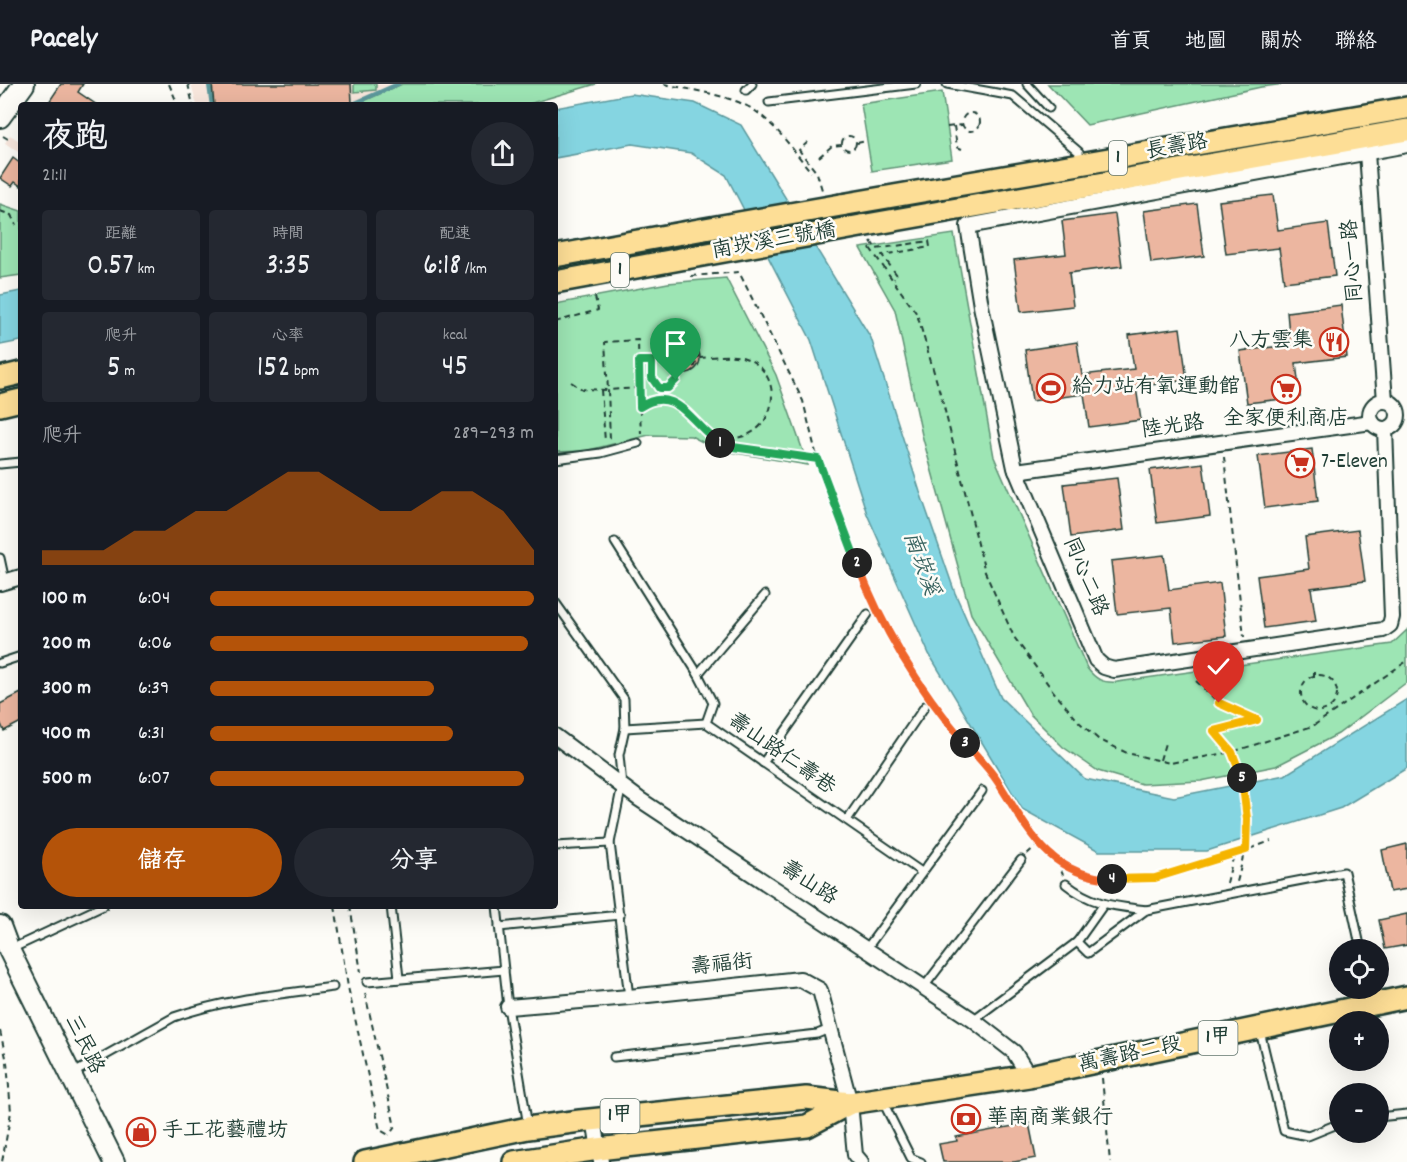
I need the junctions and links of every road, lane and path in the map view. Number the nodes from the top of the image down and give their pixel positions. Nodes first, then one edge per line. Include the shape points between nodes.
1 (24, 84) edge
2 (169, 84) edge
3 (188, 84) edge
4 (664, 84) edge
5 (916, 84) edge
6 (947, 84) edge
7 (1028, 84) edge
8 (177, 102) edge
9 (192, 102) edge
10 (769, 102) dead end
11 (1049, 108) dead end
12 (1401, 109) edge
13 (962, 125) junction
14 (2, 126) edge
15 (954, 126) junction
16 (947, 127) dead end
17 (1404, 136) edge
18 (8, 139) dead end
19 (867, 141) dead end
20 (808, 142) dead end
21 (856, 143) junction
22 (842, 145) junction
23 (962, 149) dead end
24 (1079, 152) dead end
25 (1367, 153) junction
26 (819, 157) dead end
27 (811, 172) dead end
28 (822, 193) dead end
29 (841, 204) joint
30 (0, 211) edge
31 (16, 225) dead end
32 (969, 225) joint
33 (865, 231) junction
34 (870, 248) dead end
35 (558, 255) edge
36 (683, 268) junction
37 (894, 279) junction
38 (558, 282) edge
39 (604, 291) dead end
40 (558, 321) edge
41 (691, 347) dead end
42 (700, 358) dead end
43 (670, 360) dead end
44 (639, 361) junction
45 (652, 361) junction
46 (18, 375) edge
47 (0, 378) edge
48 (571, 382) dead end
49 (639, 388) junction
50 (601, 390) junction
51 (608, 390) junction
52 (18, 401) edge
53 (1384, 401) junction
54 (0, 405) edge
55 (640, 407) junction
56 (1402, 413) edge
57 (1371, 420) junction
58 (1385, 429) junction
59 (709, 435) junction
60 (617, 439) dead end
61 (637, 439) joint
62 (606, 452) junction
63 (1224, 453) dead end
64 (558, 459) edge
65 (818, 459) junction
66 (18, 462) edge
67 (0, 464) edge
68 (1016, 469) junction
69 (615, 542) dead end
70 (0, 558) edge
71 (18, 578) edge
72 (3, 582) edge
73 (765, 595) dead end
74 (558, 606) edge
75 (868, 614) dead end
76 (1245, 642) dead end
77 (18, 657) edge
78 (1407, 661) edge
79 (0, 663) edge
80 (1314, 667) dead end
81 (698, 674) junction
82 (1314, 677) junction
83 (1196, 681) dead end
84 (1334, 703) junction
85 (925, 706) dead end
86 (1341, 706) junction
87 (706, 723) junction
88 (626, 728) junction
89 (558, 738) edge
90 (1165, 743) dead end
91 (1232, 752) junction
92 (1160, 761) junction
93 (763, 763) junction
94 (622, 785) junction
95 (982, 791) dead end
96 (847, 820) junction
97 (1271, 841) dead end
98 (610, 843) junction
99 (558, 846) edge
100 (1246, 850) junction
101 (1234, 854) junction
102 (1021, 860) dead end
103 (1057, 861) junction
104 (921, 872) junction
105 (1066, 884) joint
106 (1226, 889) dead end
107 (1234, 893) junction
108 (1104, 904) junction
109 (95, 909) edge
110 (335, 909) edge
111 (351, 909) edge
112 (391, 909) edge
113 (497, 909) edge
114 (1146, 910) junction
115 (620, 915) junction
116 (0, 926) edge
117 (499, 927) junction
118 (1359, 939) edge
119 (1077, 942) junction
120 (4, 943) edge
121 (867, 948) junction
122 (504, 970) junction
123 (361, 971) dead end
124 (399, 978) junction
125 (366, 982) dead end
126 (333, 987) dead end
127 (924, 987) junction
128 (1389, 996) edge
129 (629, 997) junction
130 (1407, 997) edge
131 (1362, 999) edge
132 (368, 1005) dead end
133 (508, 1007) junction
134 (973, 1020) junction
135 (832, 1028) junction
136 (1260, 1029) junction
137 (0, 1031) edge
138 (614, 1057) dead end
139 (1100, 1063) junction
140 (70, 1075) junction
141 (1029, 1077) junction
142 (882, 1100) junction
143 (850, 1103) junction
144 (1407, 1114) edge
145 (1389, 1116) edge
146 (594, 1119) junction
147 (1329, 1127) edge
148 (528, 1128) junction
149 (600, 1156) edge
150 (2, 1162) edge
151 (114, 1162) edge
152 (365, 1162) edge
153 (514, 1162) edge
154 (861, 1162) edge
155 (921, 1162) edge
156 (1110, 1162) edge

1 - 14 street
2 - 8 path
3 - 9 path
4 - 27 path via 753,109 784,138
5 - 10 lane
6 - 24 lane via 1013,96
7 - 11 lane
12 - 29 main road, 長壽路 / 1
13 - 13 path via 971,131 980,122 970,114
13 - 15 path
14 - 18 path
15 - 16 path
15 - 23 path via 957,147
17 - 25 street, 長壽路
17 - 33 main road, 長壽路 / 1
19 - 21 path
20 - 28 path, bridge via 799,150 817,173
21 - 22 path via 851,150
21 - 22 path via 848,135
22 - 26 path via 832,146
25 - 32 street, 長壽路
25 - 53 street, 同心一路
29 - 35 main road, 南崁溪三號橋 / 1, bridge
30 - 31 path via 11,215
32 - 68 street, 同心二路 via 981,306
33 - 36 main road, 南崁溪三號橋 / 1, bridge
33 - 37 path via 876,249 929,241 930,247 882,255 897,275
34 - 37 path
36 - 38 main road, 1
36 - 65 path via 739,272 803,401
37 - 92 path via 917,314 985,572 1014,637 1053,691 1098,739 1127,753
39 - 40 path via 593,293 598,310
41 - 45 path, bridge via 698,361 690,369 681,370 674,385 668,388 654,384
42 - 59 path via 736,357 759,366 772,397 772,409 766,420 749,434 731,440
43 - 45 path
44 - 45 path
44 - 49 path
44 - 51 path via 638,340 605,342
46 - 47 main road
48 - 50 path via 582,389
49 - 51 path
49 - 55 path
50 - 51 path
50 - 62 path
51 - 60 path via 610,442
52 - 54 main road
53 - 56 street
53 - 57 street via 1373,406
55 - 59 path via 660,399 673,400
55 - 61 path via 641,435
56 - 58 street
57 - 58 street
57 - 68 street, 陸光路
58 - 68 street, 同心二路 via 1390,625 1383,630 1114,670 1096,660
59 - 65 path via 723,445
61 - 62 lane
62 - 64 lane
63 - 76 path
65 - 103 path via 873,607 936,709 990,772 1038,844
66 - 67 lane
69 - 81 lane, 壽山路仁壽巷
70 - 72 lane
71 - 72 street
73 - 81 lane
74 - 88 lane via 624,699
75 - 93 lane
77 - 79 lane
78 - 86 path
80 - 82 path
81 - 87 lane, 壽山路仁壽巷 via 713,703
82 - 84 path via 1323,676 1333,682 1337,692
82 - 84 path via 1303,686 1304,703 1319,711
83 - 91 path via 1219,703 1257,720 1214,731
84 - 86 path
85 - 96 lane
86 - 91 path via 1313,726
87 - 88 lane
87 - 93 lane, 壽山路仁壽巷
88 - 94 lane via 619,755
89 - 94 street, 壽山路
90 - 92 path
91 - 92 path via 1170,763
91 - 100 path via 1244,782
93 - 96 lane, 壽山路仁壽巷
94 - 98 lane
94 - 121 street, 壽山路
95 - 104 lane
96 - 104 lane, 壽山路仁壽巷
97 - 100 path
98 - 99 lane
98 - 115 lane
100 - 101 path
100 - 107 path
101 - 103 path via 1155,878 1093,878
101 - 106 path
102 - 127 lane
103 - 105 path
104 - 121 lane
105 - 108 lane via 1083,898
107 - 114 lane
107 - 118 lane via 1344,872
108 - 114 lane
108 - 119 lane
109 - 120 lane
110 - 132 path via 348,987 380,1130 389,1135 395,1127
111 - 123 path
112 - 124 lane
113 - 117 lane
114 - 119 lane via 1088,953
115 - 117 lane
115 - 129 lane
116 - 120 street, 三民路
117 - 122 lane
119 - 134 lane
120 - 140 street, 三民路
121 - 127 street, 壽山路
122 - 124 lane
122 - 133 lane
124 - 125 lane
126 - 140 lane via 192,1011
127 - 134 street, 壽山路
128 - 130 main road, 萬壽路二段 / 1甲
129 - 133 street, 壽福街
129 - 135 street, 壽福街 via 801,979 820,990
131 - 136 main road, 萬壽路二段 / 1甲
133 - 148 lane
134 - 141 street, 壽山路 via 1014,1052
135 - 138 lane via 817,1034
135 - 143 street, 壽福街
136 - 139 main road, 萬壽路二段 / 1甲
136 - 147 lane via 1284,1131 1308,1136
137 - 150 path via 11,1112
139 - 141 main road, 萬壽路二段 / 1甲
139 - 156 path
140 - 151 street, 三民路
141 - 142 main road, 萬壽路二段 / 1甲
142 - 143 main road, 萬壽路二段 / 1甲
142 - 155 lane via 911,1158
143 - 146 main road, 萬壽路二段 / 1甲 via 806,1098
143 - 149 main road, 萬壽路二段 / 1甲 via 807,1126
143 - 154 street, 壽福街 via 855,1155
144 - 145 lane
146 - 148 main road, 萬壽路二段 / 1甲
146 - 149 street
148 - 152 main road, 萬壽路二段 / 1甲
149 - 153 main road, 萬壽路二段 / 1甲

